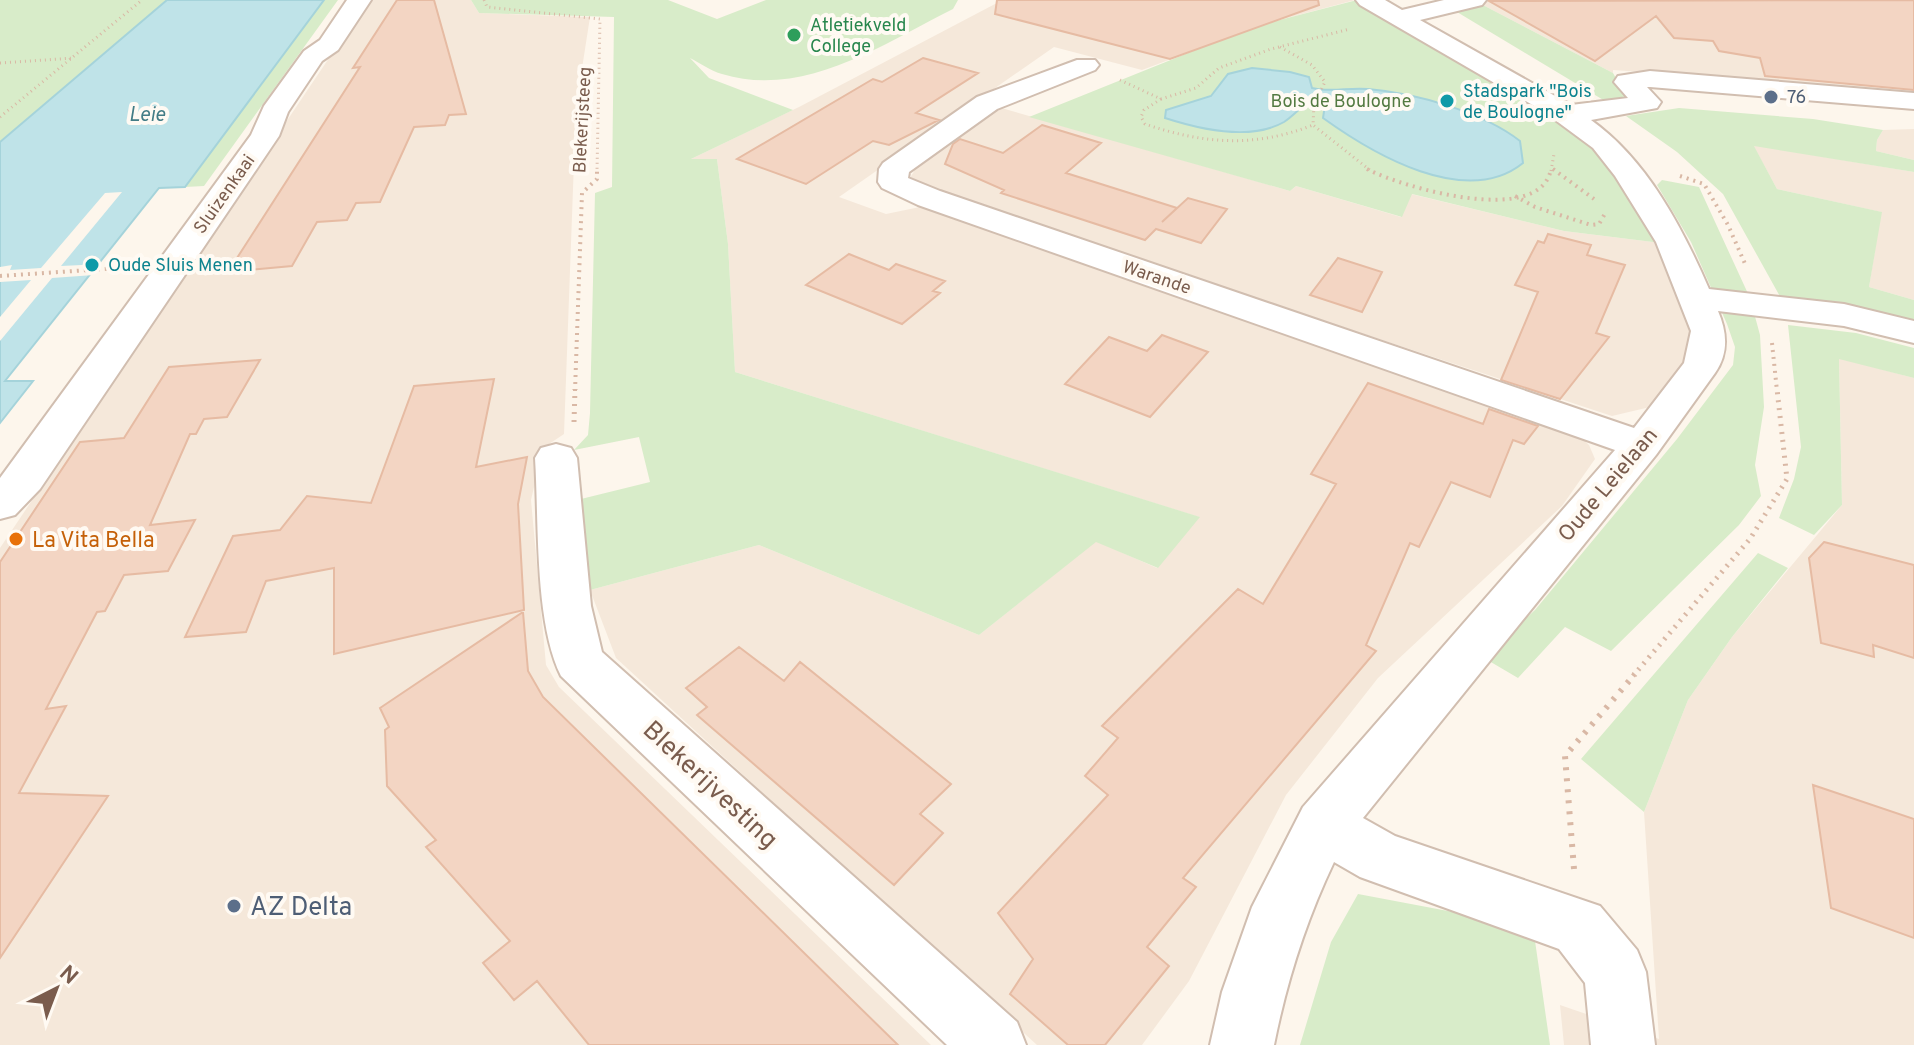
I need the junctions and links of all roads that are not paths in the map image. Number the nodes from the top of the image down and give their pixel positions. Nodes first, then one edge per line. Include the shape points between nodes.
1 (359, 0) edge
2 (1368, 0) edge
3 (1474, 0) edge
4 (1401, 17) junction
5 (1086, 65) road end
6 (1914, 101) edge
7 (1647, 102) junction
8 (1914, 111) edge
9 (1566, 114) junction
10 (1697, 298) junction
11 (1914, 332) edge
12 (1642, 445) junction
13 (565, 447) road end
14 (0, 504) edge
15 (1323, 825) junction
16 (994, 1045) edge
17 (1242, 1045) edge
18 (1623, 1045) edge

1 - 14 street, Sluizenkaai via 289,90 265,136 25,479
2 - 4 street, Oude Leielaan
3 - 4 street
4 - 9 street, Oude Leielaan
5 - 12 street, Warande via 987,103 894,169 893,182
6 - 7 street via 1650,79 1627,82
7 - 8 street via 1906,119
7 - 9 street
9 - 10 street, Oude Leielaan via 1603,142 1628,172 1672,242
10 - 11 street via 1844,315
10 - 12 street, Oude Leielaan via 1709,331 1702,365
12 - 15 street, Oude Leielaan
13 - 16 street, Blekerijvesting via 567,606 579,662
15 - 17 street, Oude Leielaan via 1282,907 1253,992
15 - 18 street via 1380,858 1579,927 1615,972

